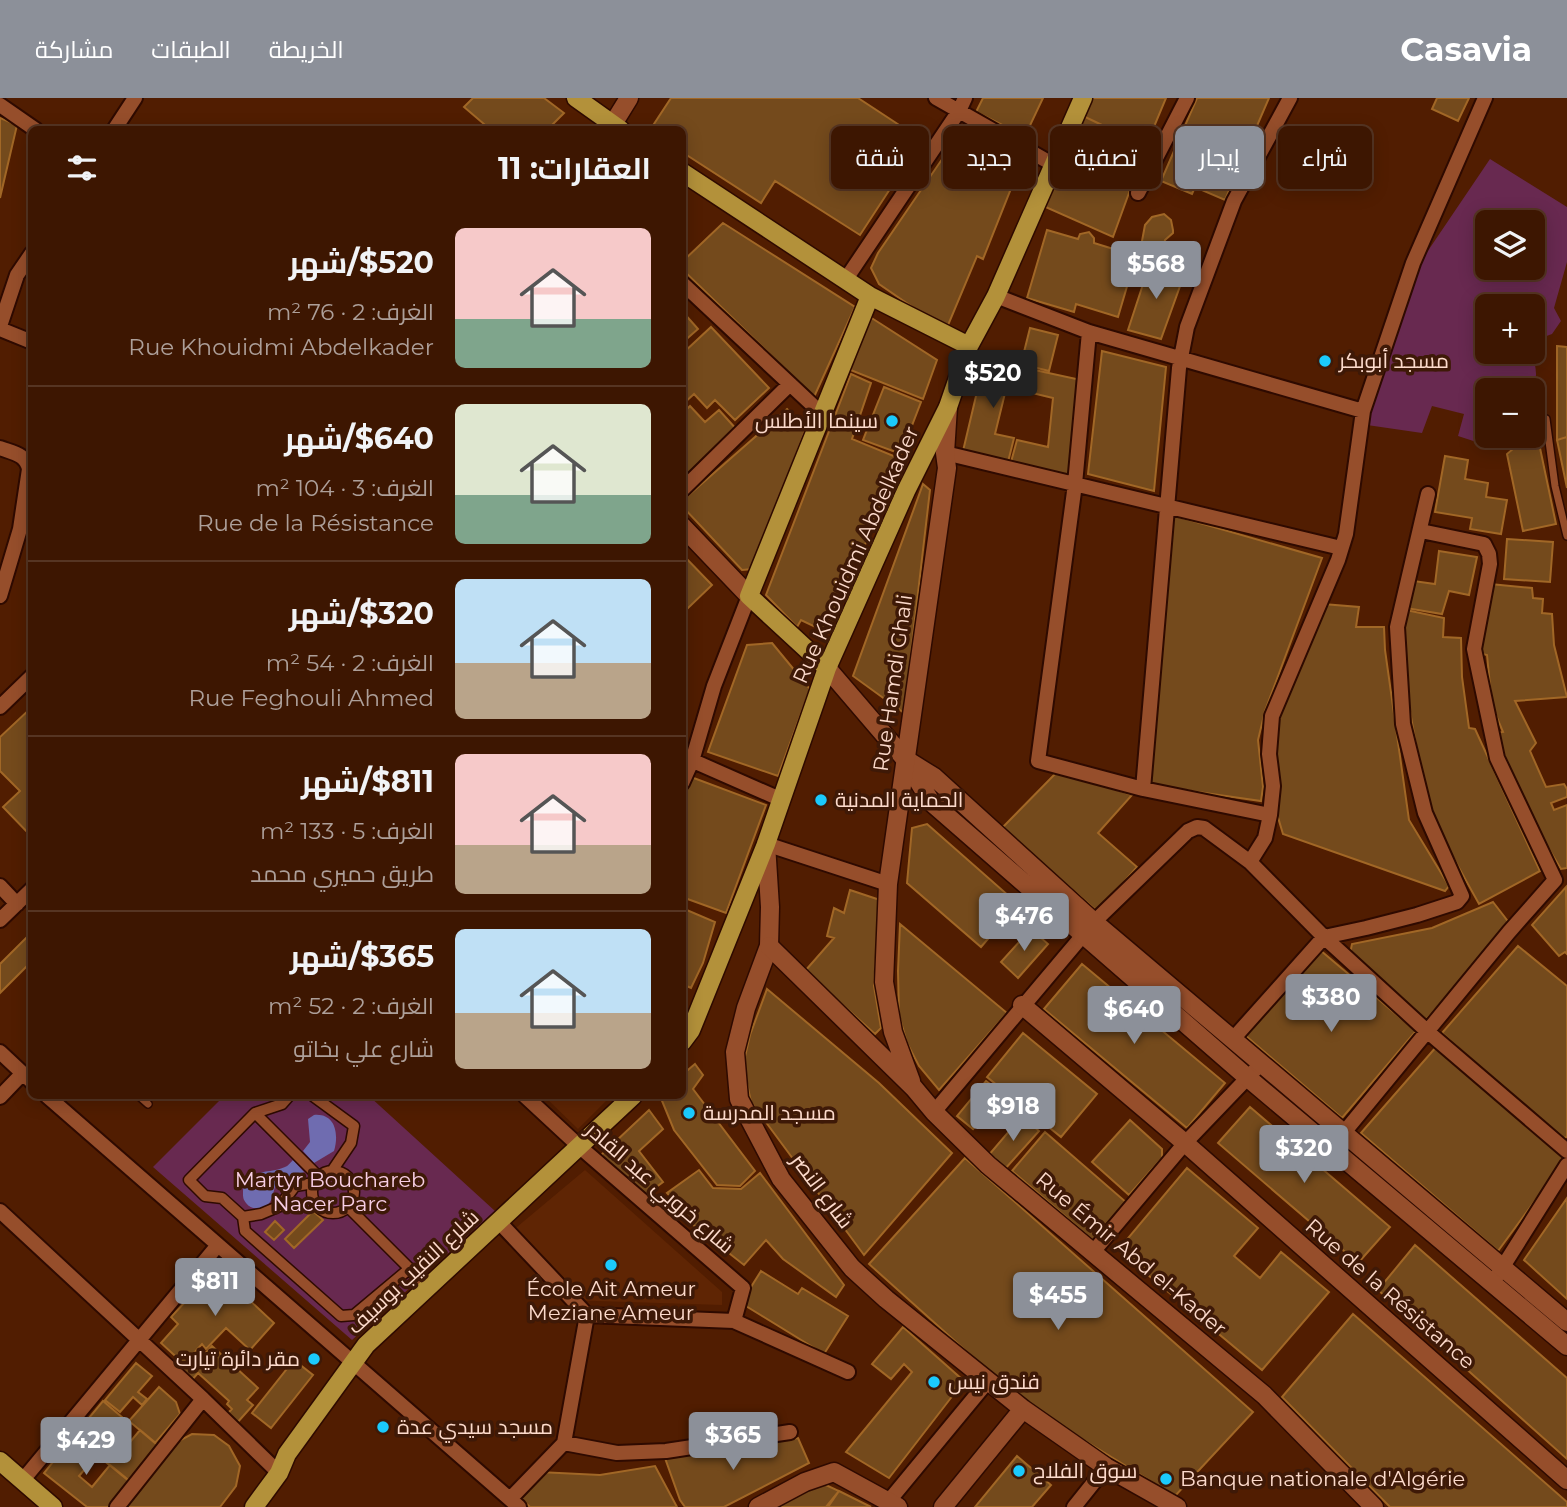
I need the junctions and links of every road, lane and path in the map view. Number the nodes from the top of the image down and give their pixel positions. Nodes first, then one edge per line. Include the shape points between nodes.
1 (135, 98) edge
2 (576, 98) edge
3 (629, 98) edge
4 (936, 98) edge
5 (1083, 98) edge
6 (1187, 98) edge
7 (1290, 98) edge
8 (1485, 98) edge
9 (0, 105) edge
10 (962, 105) edge
11 (30, 126) edge
12 (117, 126) edge
13 (616, 126) edge
14 (617, 126) edge
15 (1071, 126) edge
16 (1050, 162) edge
17 (1050, 174) edge
18 (686, 175) edge
19 (1139, 193) dead end
20 (28, 259) edge
21 (846, 279) junction
22 (686, 287) edge
23 (870, 296) junction
24 (996, 296) junction
25 (0, 328) edge
26 (1090, 332) junction
27 (28, 340) edge
28 (969, 346) junction
29 (1181, 358) junction
30 (790, 384) junction
31 (948, 407) junction
32 (1363, 411) junction
33 (821, 413) junction
34 (1546, 419) dead end
35 (0, 448) edge
36 (945, 453) junction
37 (28, 462) edge
38 (28, 476) edge
39 (1075, 484) junction
40 (686, 486) edge
41 (1428, 494) dead end
42 (1167, 505) junction
43 (686, 530) edge
44 (1421, 531) junction
45 (1567, 536) edge
46 (1341, 548) junction
47 (0, 596) edge
48 (749, 596) junction
49 (827, 668) junction
50 (28, 680) edge
51 (0, 707) edge
52 (687, 759) edge
53 (905, 759) junction
54 (1143, 789) junction
55 (782, 800) junction
56 (1270, 815) junction
57 (766, 844) junction
58 (1251, 862) junction
59 (888, 884) junction
60 (0, 886) edge
61 (28, 893) edge
62 (17, 904) junction
63 (0, 912) edge
64 (0, 920) edge
65 (1088, 929) junction
66 (1324, 937) junction
67 (769, 946) junction
68 (1022, 1005) junction
69 (686, 1029) edge
70 (1427, 1032) junction
71 (1232, 1040) junction
72 (0, 1052) edge
73 (1260, 1064) junction
74 (28, 1073) edge
75 (1248, 1078) junction
76 (914, 1088) junction
77 (0, 1097) edge
78 (50, 1099) edge
79 (142, 1099) edge
80 (286, 1099) edge
81 (317, 1099) edge
82 (528, 1099) edge
83 (630, 1099) edge
84 (148, 1104) dead end
85 (934, 1112) junction
86 (255, 1113) junction
87 (1344, 1133) junction
88 (1185, 1143) junction
89 (580, 1147) junction
90 (1331, 1147) junction
91 (1567, 1151) edge
92 (341, 1161) junction
93 (1567, 1164) edge
94 (332, 1171) junction
95 (346, 1175) junction
96 (315, 1177) junction
97 (348, 1207) junction
98 (0, 1211) edge
99 (243, 1217) junction
100 (499, 1222) junction
101 (218, 1245) junction
102 (1093, 1252) junction
103 (1503, 1267) junction
104 (409, 1269) junction
105 (1493, 1283) junction
106 (428, 1287) junction
107 (587, 1315) junction
108 (734, 1321) junction
109 (1567, 1322) edge
110 (139, 1339) junction
111 (1567, 1346) edge
112 (354, 1362) junction
113 (848, 1372) dead end
114 (988, 1381) junction
115 (203, 1399) junction
116 (1024, 1409) junction
117 (790, 1432) dead end
118 (564, 1443) junction
119 (0, 1461) edge
120 (1107, 1467) junction
121 (279, 1473) junction
122 (22, 1480) junction
123 (1567, 1480) edge
124 (514, 1503) edge
125 (893, 1504) edge
126 (1170, 1505) edge
127 (51, 1506) edge
128 (117, 1507) edge
129 (254, 1507) edge
130 (758, 1507) edge
131 (943, 1507) edge
132 (1074, 1507) edge
133 (1374, 1507) edge

1 - 12 street
2 - 13 main road
3 - 14 street
4 - 10 street
5 - 15 main road, Rue Khouidmi Abdelkader
6 - 19 street
7 - 29 street via 1234,201 1187,327
8 - 32 street via 1413,262
9 - 11 street
10 - 16 street
10 - 21 street
17 - 24 main road, Rue Khouidmi Abdelkader
18 - 21 main road
20 - 25 street via 17,275
21 - 23 main road
22 - 30 street
23 - 28 main road
23 - 33 main road
24 - 26 street
24 - 28 main road, Rue Khouidmi Abdelkader
25 - 27 street
26 - 29 street
26 - 39 street
28 - 31 main road, Rue Khouidmi Abdelkader
29 - 32 street
29 - 42 street
30 - 33 street
30 - 40 street
31 - 36 street, Rue Hamdi Ghali
31 - 49 main road, Rue Khouidmi Abdelkader
32 - 46 street
33 - 48 main road
34 - 45 lane
35 - 37 street
36 - 39 street
36 - 53 street, Rue Hamdi Ghali via 947,468
38 - 47 street via 20,529
39 - 42 street
39 - 54 street via 1038,761
41 - 44 street
42 - 46 street
42 - 54 street
43 - 48 street
44 - 66 street via 1397,627 1404,724 1425,813 1462,896 1457,902 1418,915
44 - 70 street via 1484,544 1489,554 1475,649 1477,663 1497,758 1555,880
46 - 56 street via 1272,716
48 - 49 main road
48 - 52 street
49 - 53 street
49 - 55 main road, Rue Khouidmi Abdelkader
50 - 51 street
52 - 55 street
53 - 59 street, Rue Hamdi Ghali
53 - 65 street via 931,802
54 - 56 street
55 - 57 main road, Rue Khouidmi Abdelkader
56 - 58 street via 1265,838
57 - 59 street
57 - 67 street, شارع النصر
57 - 69 main road
58 - 65 street via 1197,827
58 - 66 street
59 - 76 street, Rue Hamdi Ghali via 884,982 893,1032
60 - 62 street
61 - 62 street
62 - 63 lane
62 - 64 street
65 - 68 street
65 - 71 street
65 - 75 street
66 - 70 street
66 - 71 street
67 - 76 street, Rue Émir Abd el-Kader
67 - 114 street, شارع النصر via 735,1052 739,1099 781,1179 852,1268
68 - 85 street
68 - 88 street, Rue de la Résistance
70 - 87 street
70 - 91 street
71 - 73 street
72 - 74 street
73 - 75 street
73 - 87 street
74 - 77 street
75 - 88 street
75 - 90 street
76 - 85 street, Rue Émir Abd el-Kader
78 - 101 street
79 - 84 lane
80 - 86 street
81 - 92 street via 354,1126
82 - 89 street, شارع خروبي عبد القادر
83 - 89 main road, شلرع النقيب بوسيف
85 - 102 street, Rue Émir Abd el-Kader via 988,1165
86 - 96 street
86 - 99 street via 189,1180 205,1195 222,1198
87 - 90 street
87 - 103 street
88 - 102 street
88 - 123 street, Rue de la Résistance
89 - 100 main road, شلرع النقيب بوسيف
89 - 108 street, شارع خروبي عبد القادر via 743,1288
90 - 105 street
92 - 94 street
92 - 95 street
93 - 103 street
94 - 95 street
94 - 96 street
95 - 97 street via 355,1194
96 - 97 street via 313,1197 321,1209 335,1213
96 - 99 street via 295,1186 280,1206
97 - 104 street
98 - 110 street
99 - 104 street via 245,1231 341,1316 354,1315
100 - 106 main road, شلرع النقيب بوسيف
100 - 107 street
101 - 110 street
101 - 112 street
102 - 133 street, Rue Émir Abd el-Kader via 1264,1395
103 - 105 street
103 - 109 street
104 - 106 street
105 - 111 street
106 - 112 main road, شلرع النقيب بوسيف
107 - 108 street
107 - 118 street
108 - 113 street
110 - 115 street
110 - 122 street
112 - 121 main road, شلرع النقيب بوسيف via 287,1454
112 - 124 street
114 - 116 street, شارع النصر
114 - 125 street
115 - 121 street
115 - 128 street
116 - 120 street, شارع النصر
116 - 131 street
117 - 118 street via 666,1451 617,1453
118 - 124 street
119 - 122 main road
120 - 126 street, شارع النصر
120 - 132 street
121 - 129 main road, شلرع النقيب بوسيف
122 - 127 main road
125 - 130 street via 834,1472

